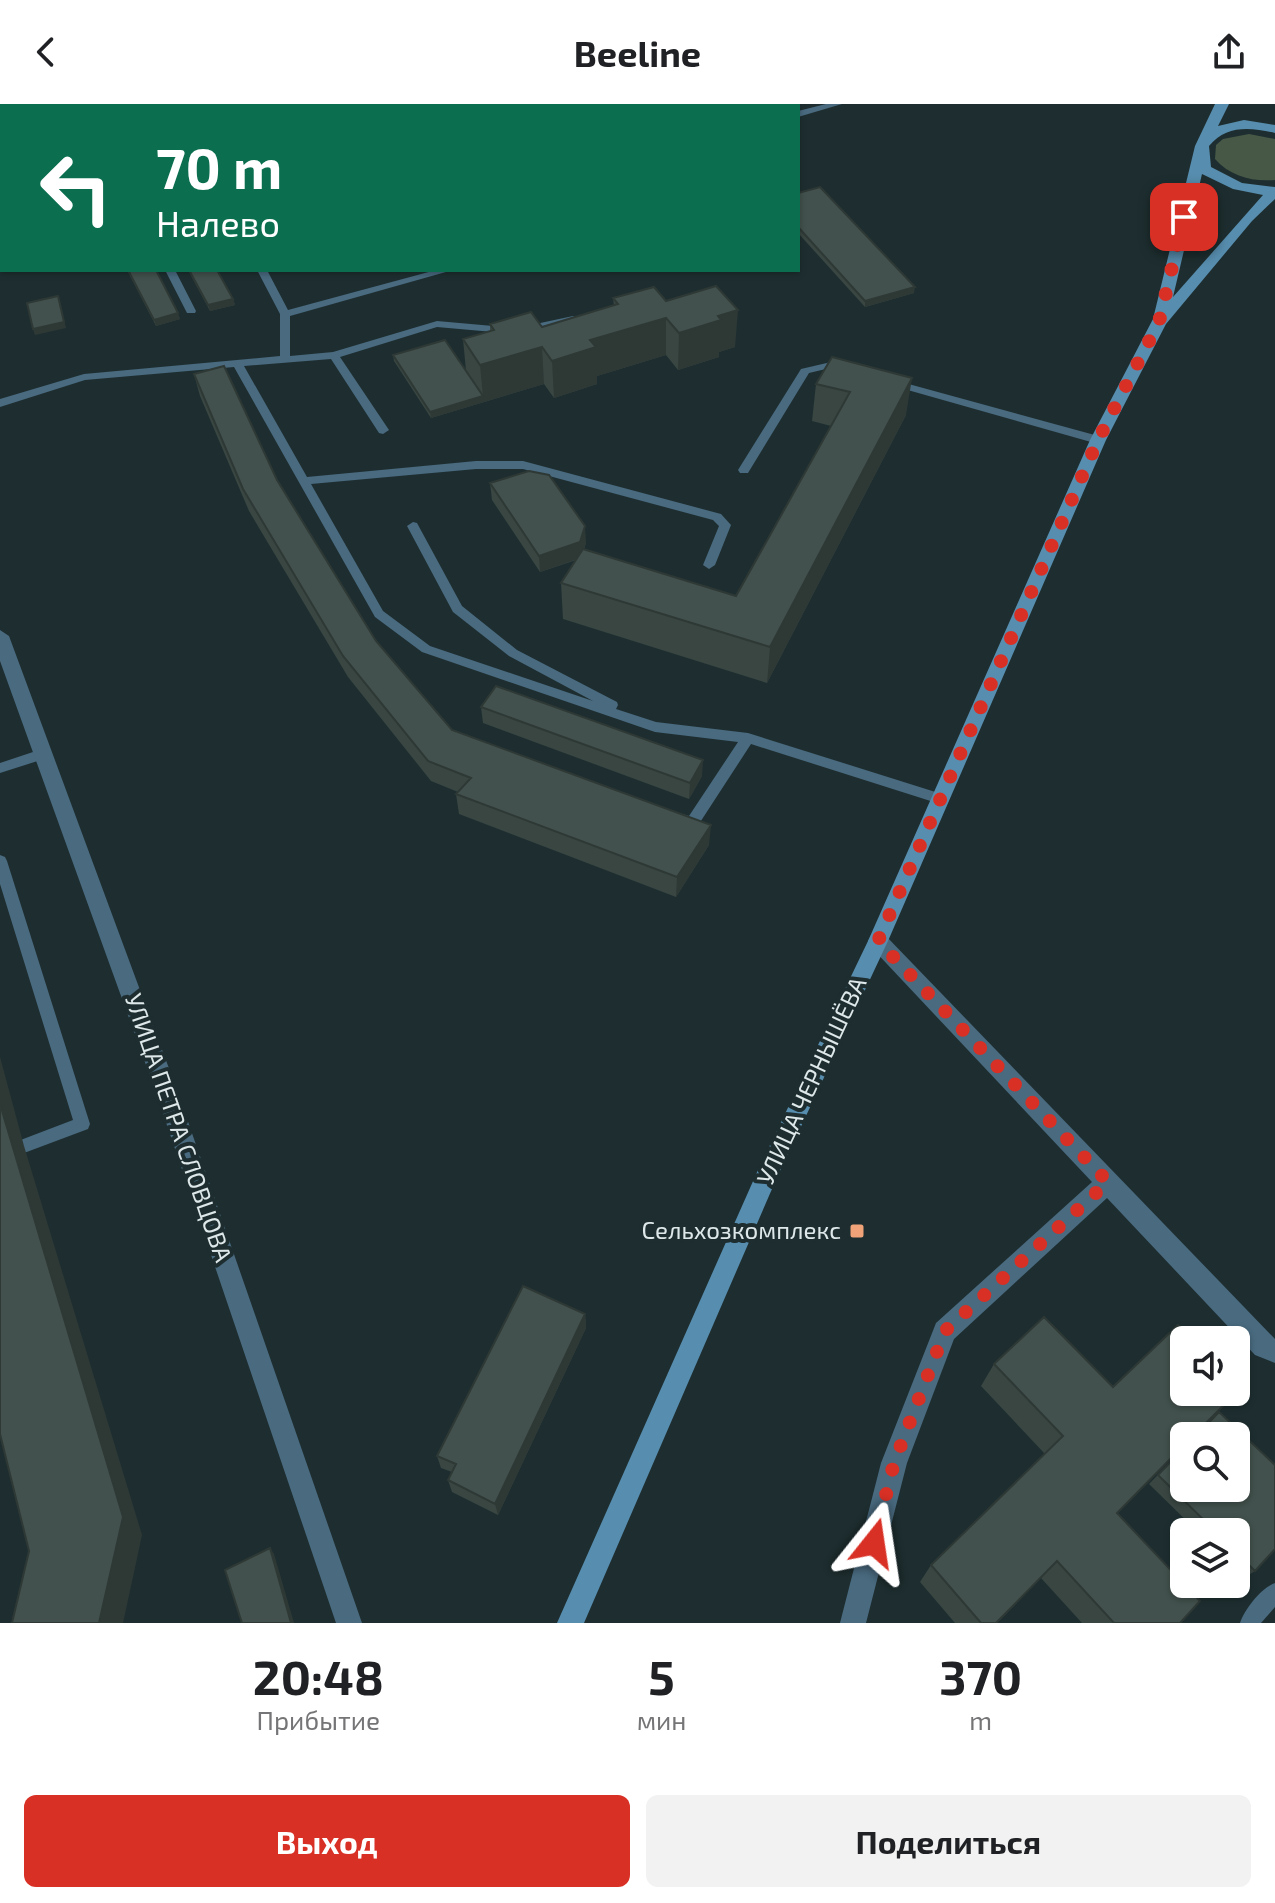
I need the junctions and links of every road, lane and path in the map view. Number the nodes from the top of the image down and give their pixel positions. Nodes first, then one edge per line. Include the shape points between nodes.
1 (837, 104) edge
2 (1222, 104) edge
3 (800, 113) edge
4 (1275, 129) edge
5 (1202, 146) junction
6 (1275, 191) edge
7 (171, 272) edge
8 (263, 272) edge
9 (441, 272) edge
10 (191, 311) dead end
11 (285, 314) junction
12 (579, 317) edge
13 (1159, 322) junction
14 (334, 355) junction
15 (285, 359) junction
16 (237, 363) junction
17 (860, 374) edge
18 (875, 378) edge
19 (0, 403) edge
20 (383, 430) dead end
21 (1098, 440) junction
22 (744, 470) dead end
23 (306, 481) junction
24 (413, 526) dead end
25 (709, 565) dead end
26 (0, 636) edge
27 (655, 727) junction
28 (748, 738) junction
29 (42, 754) junction
30 (0, 768) edge
31 (940, 799) junction
32 (663, 813) edge
33 (0, 861) edge
34 (878, 941) junction
35 (24, 1146) dead end
36 (1108, 1182) junction
37 (1275, 1351) edge
38 (1275, 1592) edge
39 (349, 1623) edge
40 (570, 1623) edge
41 (853, 1623) edge
42 (1249, 1623) edge

1 - 3 lane
2 - 5 street, УЛИЦА ЧЕРНЫШЁВА
4 - 5 street via 1228,125
5 - 6 street, УЛИЦА ЧЕРНЫШЁВА via 1204,169 1212,175 1245,188
5 - 13 street, УЛИЦА ЧЕРНЫШЁВА
6 - 13 street, УЛИЦА ЧЕРНЫШЁВА
7 - 10 lane
8 - 11 lane
9 - 11 lane
11 - 15 lane
12 - 14 lane via 517,331 437,324
13 - 21 street, УЛИЦА ЧЕРНЫШЁВА
14 - 15 lane
14 - 20 lane
15 - 16 lane
16 - 19 lane via 84,377
16 - 23 lane
17 - 22 lane via 831,365 805,371
18 - 21 lane
21 - 31 street, УЛИЦА ЧЕРНЫШЁВА
23 - 25 lane via 523,465 717,517 725,525
23 - 27 lane via 379,614 426,649
24 - 27 lane via 457,609 513,653
26 - 29 street, УЛИЦА ПЕТРА СЛОВЦОВА
27 - 28 lane
28 - 31 lane
28 - 32 lane via 692,823
29 - 30 lane
29 - 39 street, УЛИЦА ПЕТРА СЛОВЦОВА via 166,1090
31 - 34 street, УЛИЦА ЧЕРНЫШЁВА
33 - 35 lane via 82,1124
34 - 36 street
34 - 40 street, УЛИЦА ЧЕРНЫШЁВА via 766,1177
36 - 37 street via 1264,1346
36 - 41 street via 945,1331 894,1463
38 - 42 lane

